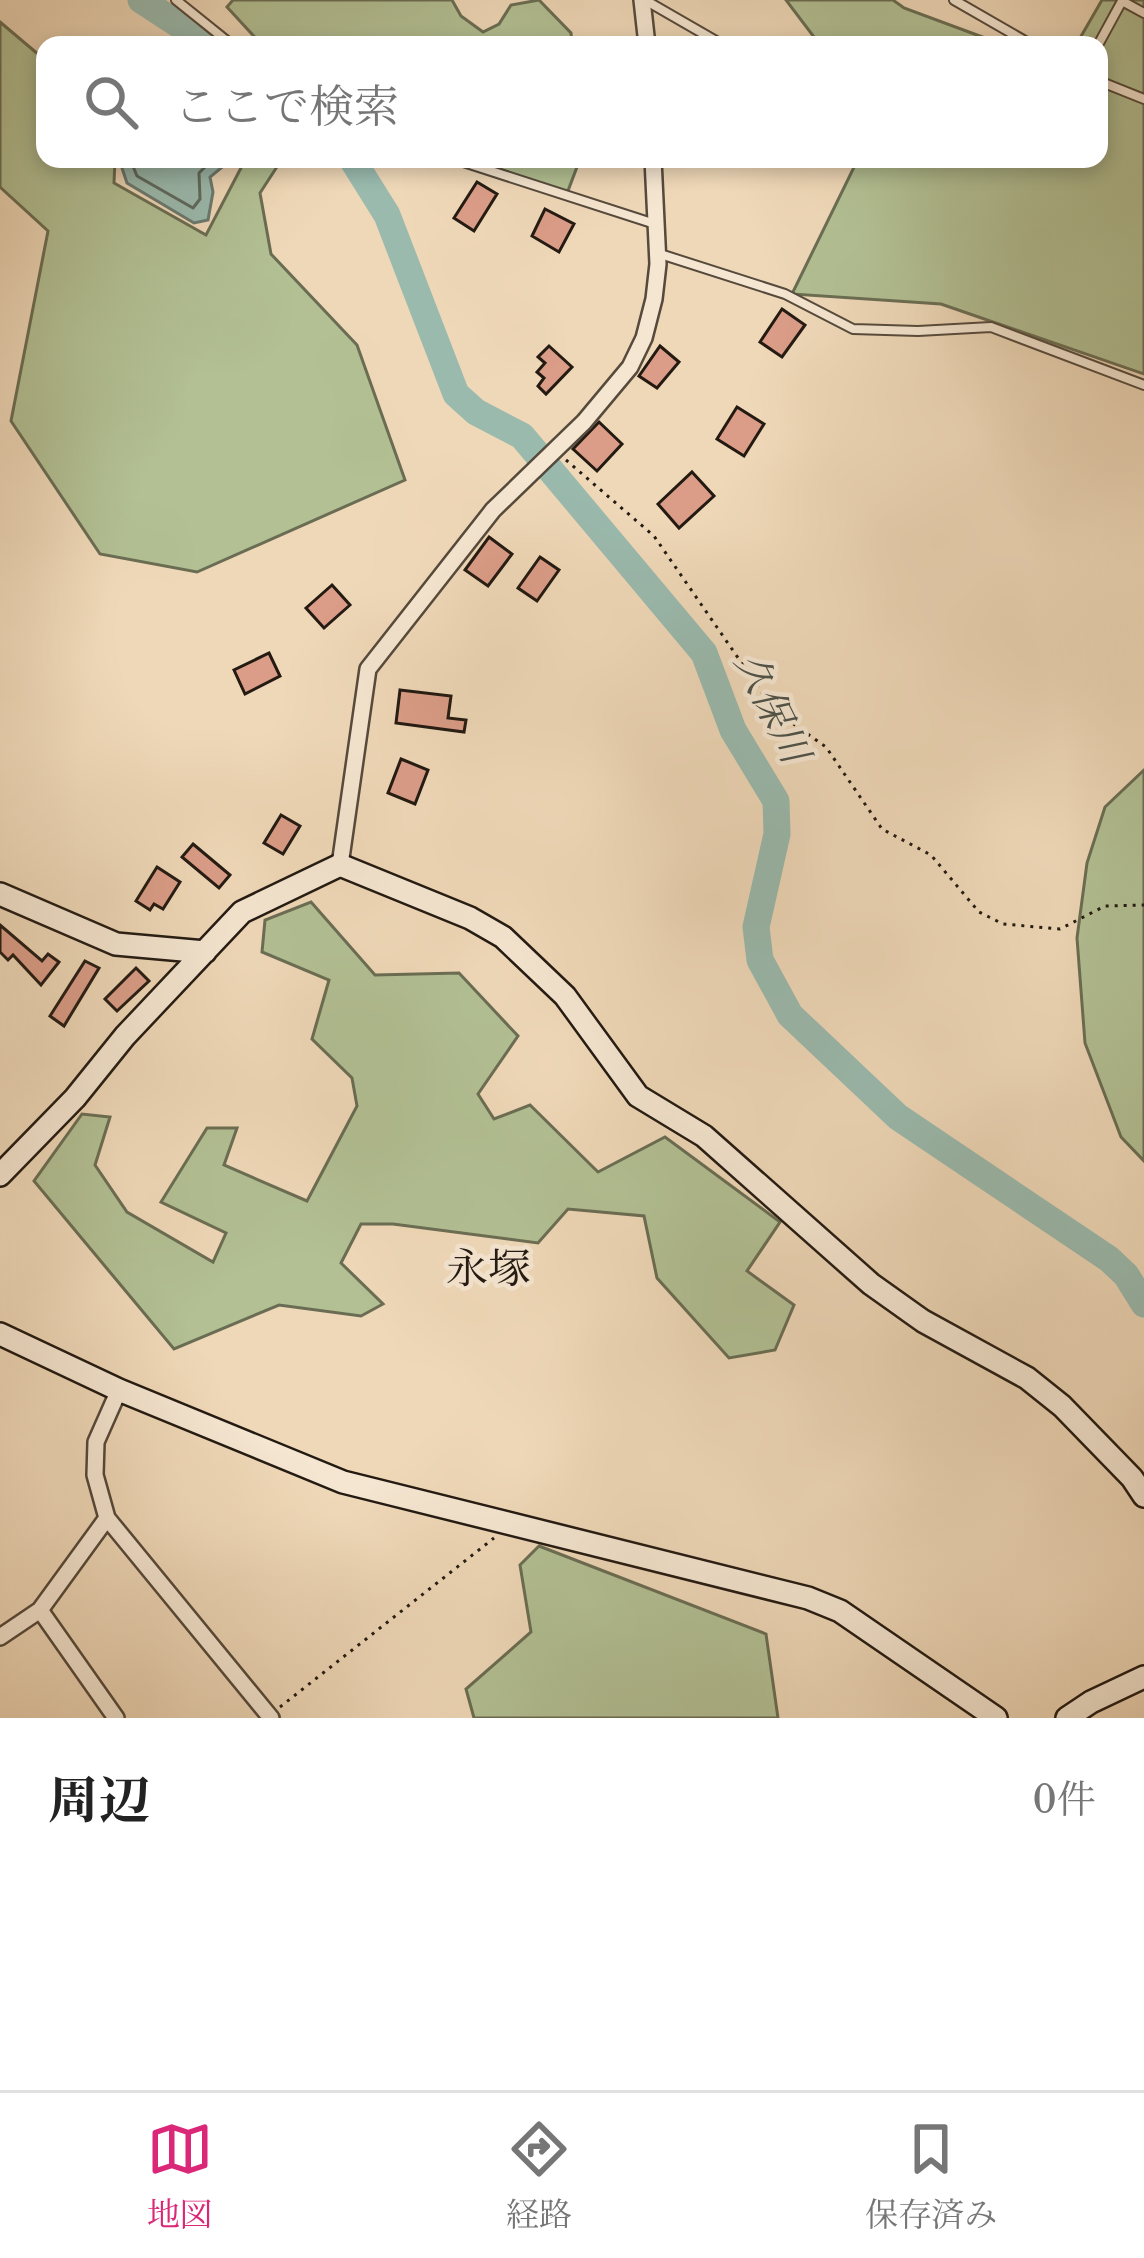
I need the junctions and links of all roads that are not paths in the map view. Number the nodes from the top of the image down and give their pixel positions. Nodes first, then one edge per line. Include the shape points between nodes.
1 (176, 0) edge
2 (644, 0) edge
3 (954, 0) edge
4 (1144, 13) edge
5 (221, 36) edge
6 (646, 36) edge
7 (707, 36) edge
8 (1016, 36) edge
9 (1103, 36) edge
10 (1108, 85) edge
11 (1144, 99) edge
12 (482, 168) edge
13 (653, 168) edge
14 (656, 224) junction
15 (657, 253) junction
16 (1144, 385) edge
17 (340, 865) junction
18 (0, 894) edge
19 (205, 952) junction
20 (0, 1175) edge
21 (0, 1334) edge
22 (119, 1390) junction
23 (1144, 1496) edge
24 (107, 1518) junction
25 (40, 1610) junction
26 (0, 1637) edge
27 (1144, 1676) edge
28 (268, 1717) edge
29 (116, 1718) edge
30 (996, 1718) edge
31 (1067, 1718) edge

1 - 5 lane
2 - 6 street
2 - 7 lane
3 - 8 lane
4 - 9 lane via 1122,1
10 - 11 lane
12 - 14 lane
13 - 14 street
14 - 15 street
15 - 16 lane via 785,294 853,329 991,327
15 - 17 street via 654,299 630,367 493,510 368,669
17 - 19 street via 242,912
17 - 23 street via 502,937 565,996 638,1096 704,1136 923,1321 1028,1378
18 - 19 street via 116,944
19 - 20 street
21 - 22 street
22 - 24 street via 96,1442
22 - 30 street via 343,1482 808,1598 840,1611
24 - 25 street
24 - 28 street
25 - 26 street
25 - 29 street
27 - 31 street

